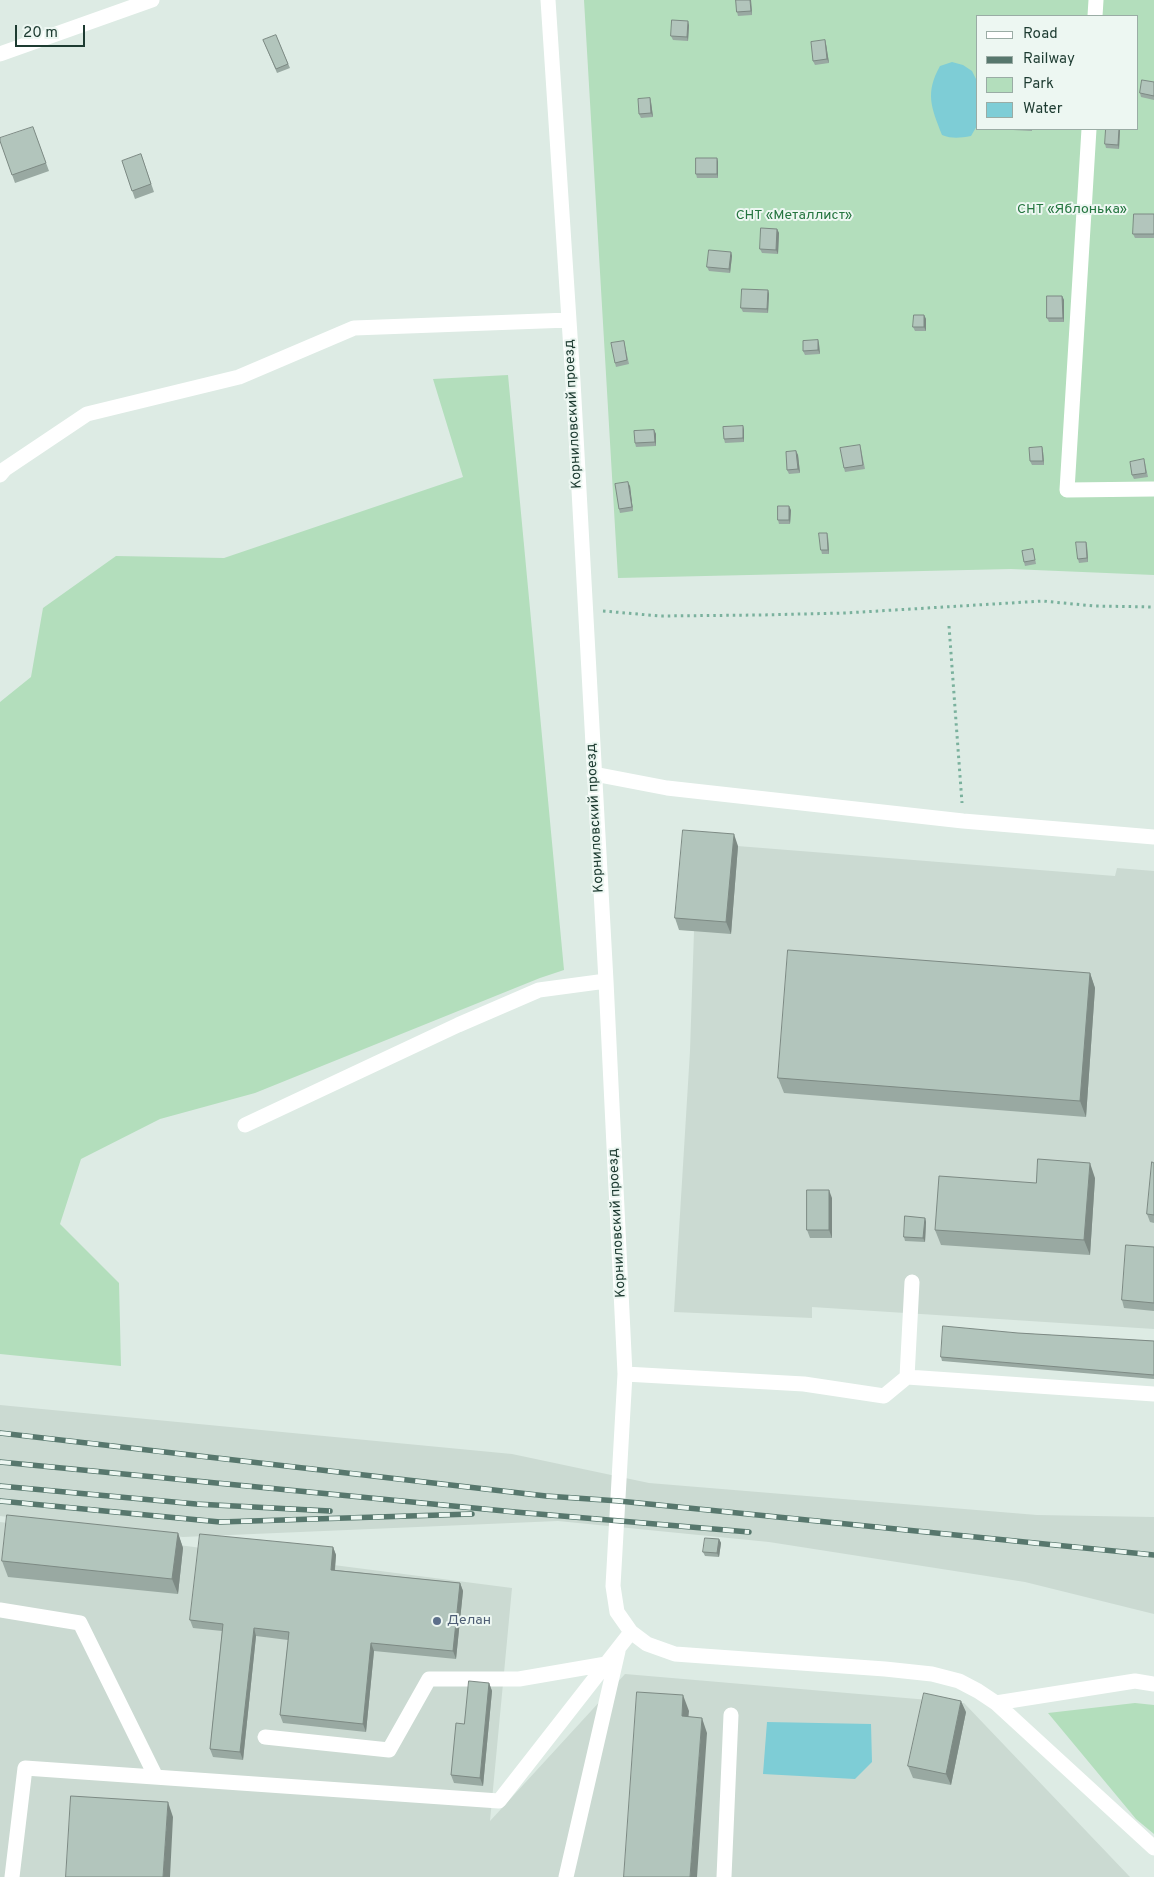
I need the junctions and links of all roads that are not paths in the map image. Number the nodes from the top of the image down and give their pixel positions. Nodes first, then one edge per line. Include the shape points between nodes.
1 (152, 0) edge
2 (548, 0) edge
3 (1096, 0) edge
4 (1095, 15) edge
5 (0, 54) edge
6 (1088, 130) edge
7 (569, 320) junction
8 (0, 475) edge
9 (1154, 489) edge
10 (594, 774) junction
11 (1154, 837) edge
12 (606, 981) junction
13 (245, 1125) dead end
14 (912, 1282) dead end
15 (625, 1374) junction
16 (907, 1377) junction
17 (1154, 1394) edge
18 (0, 1610) edge
19 (631, 1632) junction
20 (619, 1648) junction
21 (606, 1664) junction
22 (1154, 1684) edge
23 (996, 1703) junction
24 (731, 1715) dead end
25 (265, 1737) dead end
26 (156, 1777) junction
27 (1154, 1848) edge
28 (12, 1877) edge
29 (566, 1877) edge
30 (724, 1877) edge

1 - 5 street
2 - 7 street, Корниловский проезд
3 - 4 street
6 - 9 street via 1068,490
7 - 8 street via 354,328 239,377 87,414
7 - 10 street, Корниловский проезд
10 - 11 street via 666,788 963,821
10 - 12 street, Корниловский проезд
12 - 13 street via 539,990 458,1024
12 - 15 street, Корниловский проезд
14 - 16 street
15 - 16 street via 804,1384 884,1396
15 - 19 street, Корниловский проезд via 613,1586 617,1612
16 - 17 street
18 - 26 street via 80,1623
19 - 20 street
19 - 23 street via 647,1644 675,1654 932,1674 959,1681
20 - 21 street
20 - 29 street
21 - 25 street via 520,1679 429,1679 389,1750
21 - 26 street via 499,1801
22 - 23 street via 1135,1681
23 - 27 street
24 - 30 street
26 - 28 street via 25,1768

